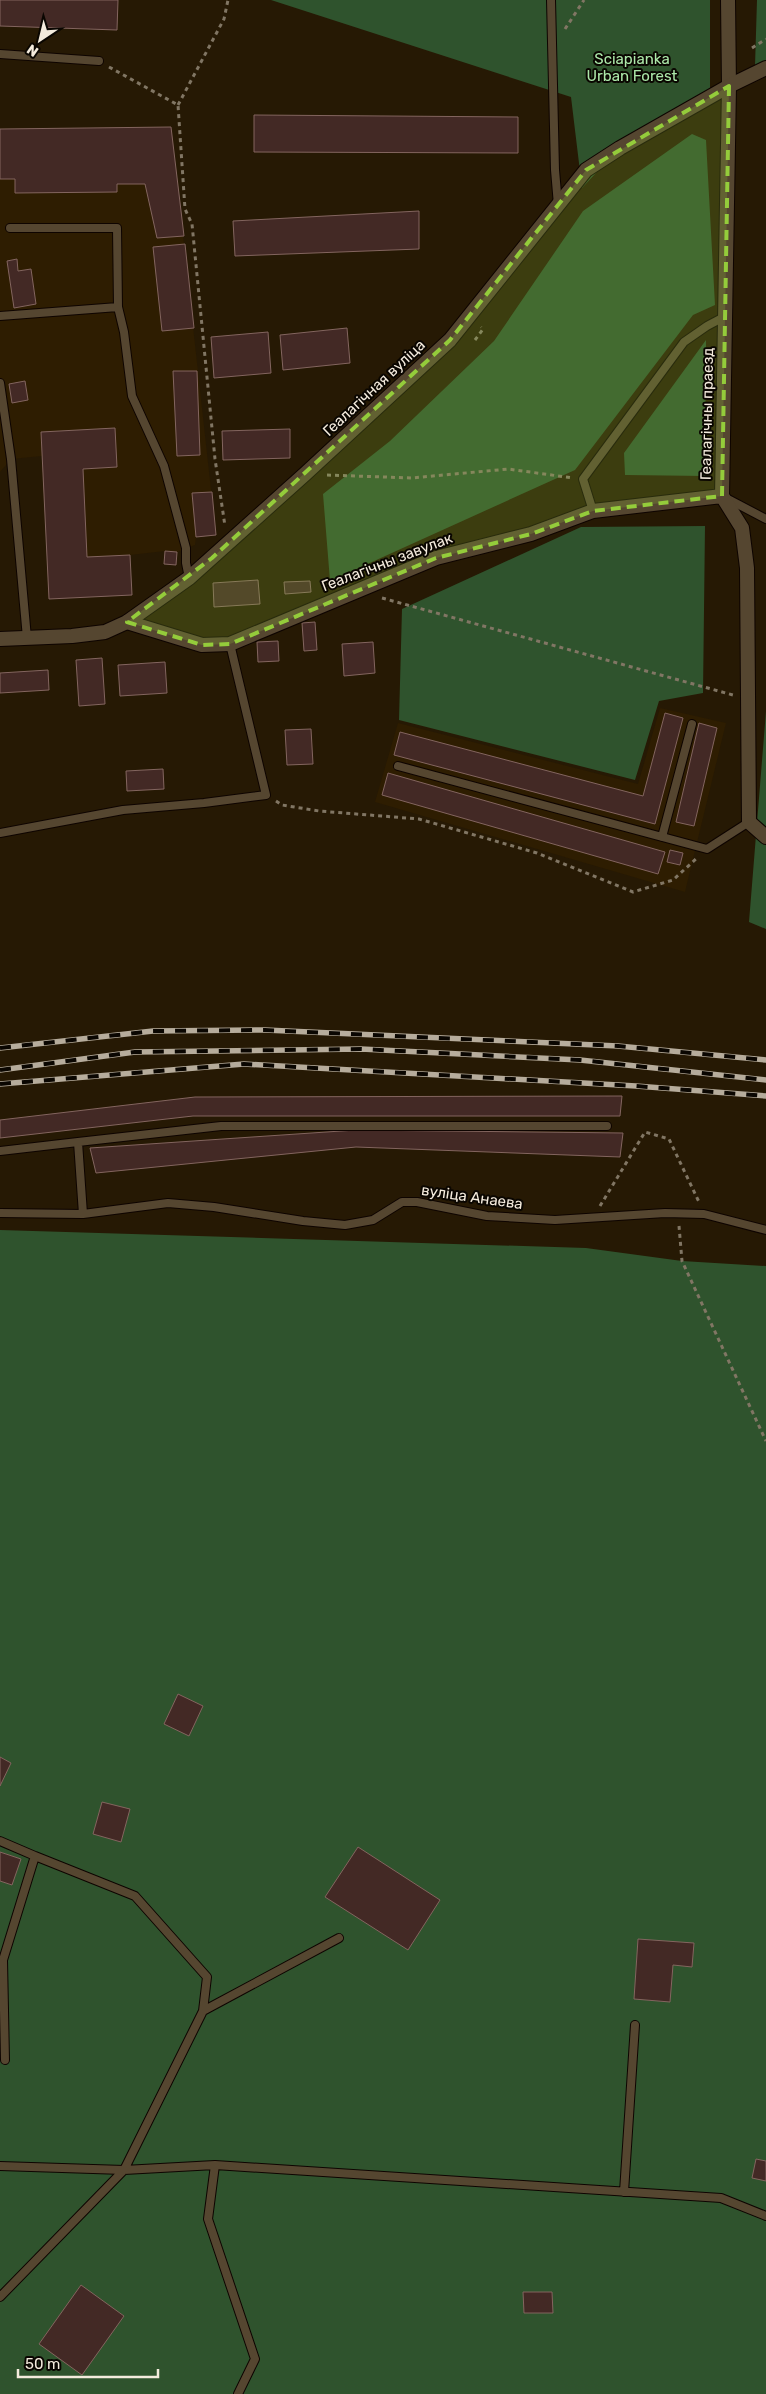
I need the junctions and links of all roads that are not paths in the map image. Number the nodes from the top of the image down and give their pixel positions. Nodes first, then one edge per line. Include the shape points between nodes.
1 (550, 0) edge
2 (728, 0) edge
3 (0, 54) edge
4 (99, 61) road end
5 (766, 68) edge
6 (729, 86) junction
7 (558, 205) junction
8 (10, 228) dead end
9 (118, 307) junction
10 (0, 316) edge
11 (724, 318) junction
12 (0, 383) edge
13 (722, 496) junction
14 (593, 511) junction
15 (766, 519) edge
16 (189, 578) junction
17 (127, 622) junction
18 (27, 638) junction
19 (0, 639) edge
20 (230, 644) junction
21 (692, 724) dead end
22 (398, 766) dead end
23 (749, 822) junction
24 (0, 833) edge
25 (662, 837) junction
26 (766, 837) edge
27 (607, 1126) dead end
28 (78, 1142) junction
29 (0, 1151) edge
30 (0, 1213) edge
31 (83, 1214) junction
32 (766, 1230) edge
33 (0, 1841) edge
34 (35, 1856) junction
35 (339, 1938) dead end
36 (0, 1944) edge
37 (9, 1944) junction
38 (203, 2011) junction
39 (635, 2025) dead end
40 (4, 2060) dead end
41 (215, 2165) junction
42 (0, 2166) edge
43 (124, 2170) junction
44 (624, 2192) junction
45 (766, 2216) edge
46 (0, 2297) edge
47 (238, 2394) edge

1 - 7 lane
2 - 6 street, Геалагічны праезд
3 - 4 lane
5 - 6 street, Геалагічная вуліца
6 - 7 street, Геалагічная вуліца via 586,170
6 - 11 street, Геалагічны праезд
7 - 16 street, Геалагічная вуліца via 450,340
8 - 9 lane via 117,228
9 - 10 lane
9 - 16 lane via 132,396 164,466 186,548
11 - 13 street, Геалагічны праезд
11 - 14 lane via 684,342 583,479
12 - 18 lane via 10,450
13 - 14 street, Геалагічны завулак
13 - 15 lane
13 - 23 street, Геалагічны праезд via 742,528 747,568
14 - 20 street, Геалагічны завулак via 531,534 436,558
16 - 17 street, Геалагічная вуліца
17 - 18 street, Геалагічная вуліца via 104,632
17 - 20 street, Геалагічны завулак via 202,645
18 - 19 street, Геалагічная вуліца
20 - 24 lane via 266,795 123,810
21 - 25 lane
22 - 25 lane
23 - 25 lane via 707,849
23 - 26 street
27 - 28 lane via 221,1126
28 - 29 lane
28 - 31 lane
30 - 31 lane, вуліца Анаева
31 - 32 lane, вуліца Анаева via 168,1203 345,1224 373,1220 402,1202 417,1202 487,1216 555,1220 704,1214
33 - 34 lane
34 - 37 lane
34 - 38 lane via 135,1896 207,1977
35 - 38 lane
36 - 37 lane
37 - 40 lane via 4,1960
38 - 43 lane
39 - 44 lane
41 - 43 lane
41 - 44 lane
41 - 47 lane via 208,2219 255,2359
42 - 43 lane
43 - 46 lane
44 - 45 lane via 721,2198

